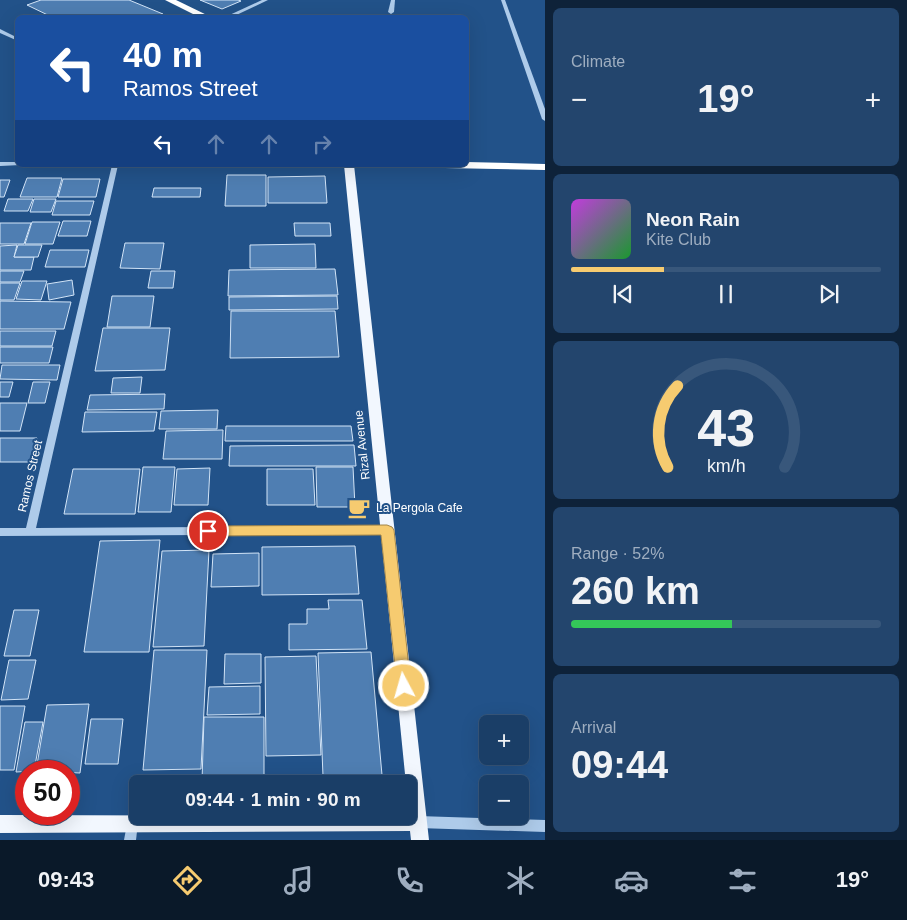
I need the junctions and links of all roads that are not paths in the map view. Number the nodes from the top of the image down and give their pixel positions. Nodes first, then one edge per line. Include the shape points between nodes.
1 (169, 0) edge
2 (266, 0) edge
3 (393, 0) edge
4 (503, 0) edge
5 (391, 12) dead end
6 (202, 15) edge
7 (232, 15) edge
8 (0, 31) edge
9 (15, 38) edge
10 (544, 120) edge
11 (0, 164) edge
12 (15, 164) edge
13 (469, 165) edge
14 (544, 166) edge
15 (115, 167) edge
16 (349, 167) edge
17 (387, 530) junction
18 (0, 532) edge
19 (30, 532) junction
20 (418, 822) junction
21 (0, 824) edge
22 (544, 826) edge
23 (131, 832) edge
24 (420, 840) edge

1 - 6 highway
2 - 7 street
3 - 5 street
4 - 10 street
8 - 9 street
11 - 12 street
13 - 14 highway
15 - 19 street, Ramos Street
16 - 17 main road, Rizal Avenue
17 - 19 street, Ramos Street
17 - 20 main road, Rizal Avenue
18 - 19 street
20 - 22 street
20 - 23 main road
20 - 24 main road, Rizal Avenue
21 - 23 main road

